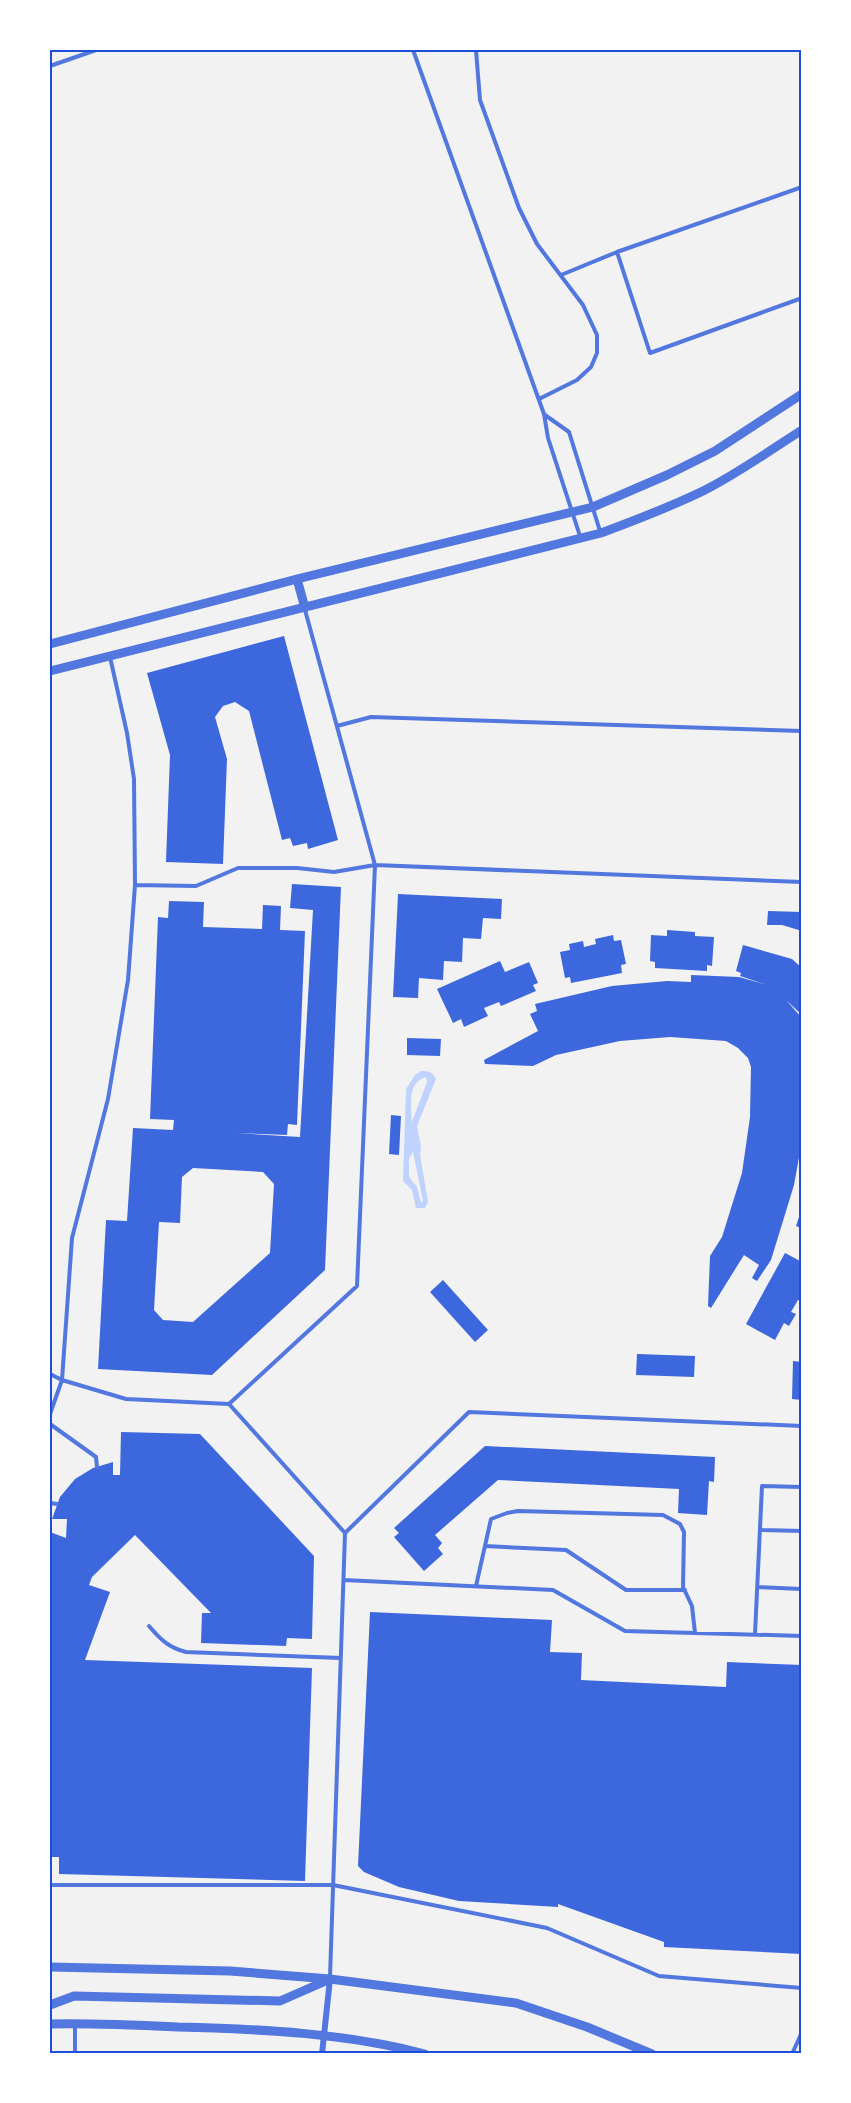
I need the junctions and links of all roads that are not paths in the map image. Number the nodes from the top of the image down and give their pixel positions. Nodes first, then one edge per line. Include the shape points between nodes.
1 (94, 50) edge
2 (413, 50) edge
3 (476, 50) edge
4 (50, 66) edge
5 (801, 187) edge
6 (617, 252) junction
7 (561, 275) junction
8 (801, 298) edge
9 (801, 394) edge
10 (539, 399) junction
11 (544, 414) junction
12 (801, 430) edge
13 (593, 507) junction
14 (572, 513) junction
15 (601, 533) junction
16 (581, 539) junction
17 (297, 579) junction
18 (305, 608) junction
19 (50, 644) edge
20 (110, 657) junction
21 (50, 671) edge
22 (337, 726) junction
23 (801, 732) edge
24 (375, 865) junction
25 (801, 882) edge
26 (135, 885) junction
27 (50, 1374) edge
28 (62, 1380) junction
29 (229, 1404) junction
30 (50, 1414) edge
31 (50, 1424) edge
32 (801, 1426) edge
33 (97, 1467) dead end
34 (801, 1487) edge
35 (50, 1503) edge
36 (57, 1504) dead end
37 (760, 1530) junction
38 (801, 1531) edge
39 (345, 1533) junction
40 (485, 1546) junction
41 (344, 1580) junction
42 (476, 1586) junction
43 (757, 1587) junction
44 (801, 1589) edge
45 (685, 1590) junction
46 (149, 1626) dead end
47 (695, 1633) junction
48 (755, 1634) junction
49 (801, 1636) edge
50 (341, 1658) junction
51 (50, 1885) edge
52 (333, 1885) junction
53 (50, 1967) edge
54 (330, 1979) junction
55 (801, 1988) edge
56 (50, 2005) edge
57 (75, 2023) junction
58 (50, 2024) edge
59 (801, 2032) edge
60 (324, 2035) junction
61 (75, 2054) edge
62 (322, 2054) edge
63 (425, 2054) edge
64 (652, 2054) edge
65 (792, 2054) edge

1 - 4 lane
2 - 10 lane
3 - 7 lane via 480,100 519,208 537,244
5 - 6 lane
6 - 7 lane
6 - 8 lane via 650,353
7 - 10 lane via 583,305 597,335 597,353 591,368 577,380
9 - 13 street via 715,451
10 - 11 lane
11 - 13 lane via 569,432
11 - 14 lane
12 - 15 street via 705,489
13 - 14 street
13 - 15 lane
14 - 16 lane
14 - 17 street
15 - 16 street
16 - 18 street
17 - 18 street
17 - 19 street
18 - 20 street
18 - 22 lane
20 - 21 street
20 - 26 lane via 134,779
22 - 23 lane via 371,717
22 - 24 lane
24 - 25 lane
24 - 26 lane via 334,872 238,868 196,886
24 - 29 lane via 357,1286
26 - 28 lane via 128,981 108,1099 72,1238
27 - 28 lane
28 - 29 lane via 126,1399
28 - 30 lane
29 - 39 lane
31 - 33 lane via 96,1457
32 - 39 lane via 469,1412
34 - 37 lane via 762,1486
35 - 36 lane
37 - 38 lane
37 - 43 lane
39 - 41 lane
40 - 42 lane
40 - 45 lane via 566,1550 626,1590
40 - 45 lane via 491,1519 518,1511 663,1515 680,1524 684,1532
41 - 42 lane
41 - 50 lane
42 - 47 lane via 553,1590 626,1631
43 - 44 lane
43 - 48 lane
45 - 47 lane via 692,1606
46 - 50 lane via 166,1644 186,1653
47 - 48 lane
48 - 49 lane
50 - 52 lane
51 - 52 lane
52 - 54 lane
52 - 55 lane via 547,1928 659,1976
53 - 54 street via 231,1971
54 - 56 street via 280,2001 74,1996
54 - 60 street
54 - 64 street via 516,2003
57 - 58 street
57 - 60 street
57 - 61 lane
59 - 65 lane
60 - 62 street
60 - 63 street

